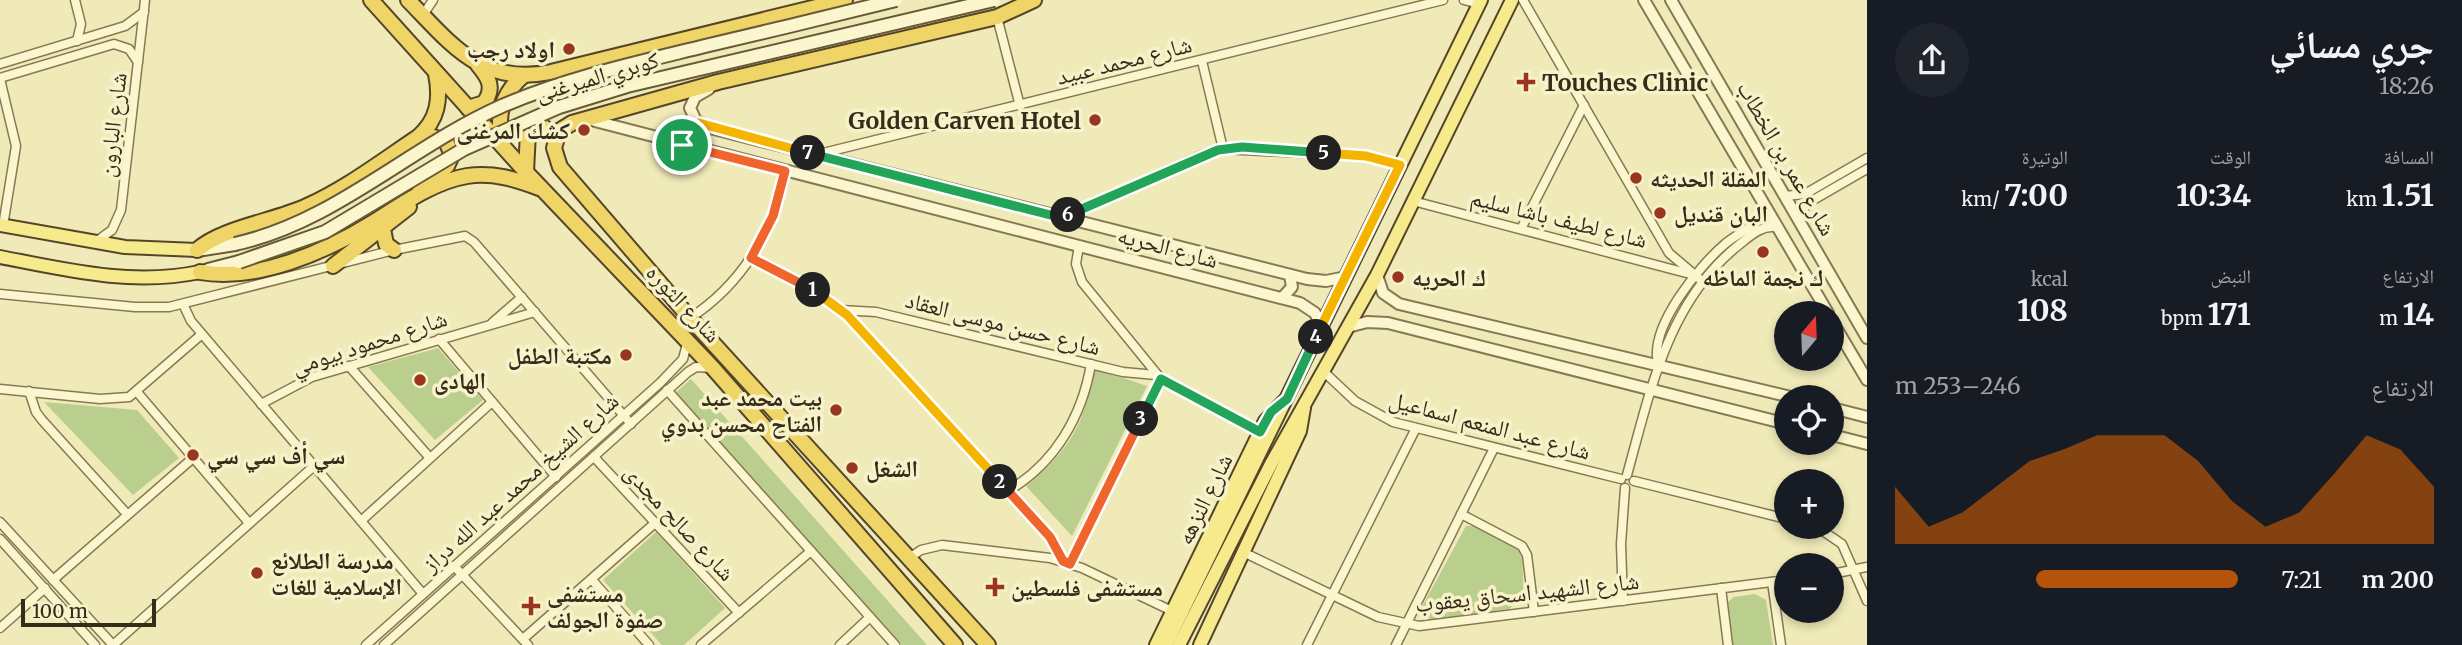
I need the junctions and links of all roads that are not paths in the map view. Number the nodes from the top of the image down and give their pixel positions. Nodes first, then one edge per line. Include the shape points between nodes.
1 (75, 0) edge
2 (145, 0) edge
3 (371, 0) edge
4 (408, 0) edge
5 (433, 0) edge
6 (845, 0) edge
7 (896, 0) edge
8 (993, 0) edge
9 (1034, 0) edge
10 (1443, 0) edge
11 (1464, 0) edge
12 (1512, 0) edge
13 (1523, 0) edge
14 (1644, 0) edge
15 (1671, 0) edge
16 (1480, 2) edge
17 (144, 12) junction
18 (423, 15) junction
19 (997, 17) junction
20 (730, 28) junction
21 (77, 41) junction
22 (1202, 61) junction
23 (138, 62) junction
24 (0, 64) edge
25 (478, 65) junction
26 (435, 72) junction
27 (524, 75) junction
28 (746, 76) junction
29 (0, 79) edge
30 (718, 82) junction
31 (1584, 105) junction
32 (1020, 106) junction
33 (468, 108) junction
34 (587, 119) junction
35 (699, 123) junction
36 (556, 136) junction
37 (418, 137) junction
38 (682, 145) junction
39 (505, 147) junction
40 (1223, 149) junction
41 (813, 154) junction
42 (1866, 164) edge
43 (1400, 165) junction
44 (785, 171) junction
45 (526, 172) junction
46 (547, 191) junction
47 (418, 195) junction
48 (1785, 196) junction
49 (1413, 201) junction
50 (1767, 210) junction
51 (1062, 218) junction
52 (1797, 218) junction
53 (1, 225) edge
54 (1777, 227) junction
55 (383, 229) junction
56 (1521, 229) junction
57 (94, 242) junction
58 (1079, 245) junction
59 (197, 250) junction
60 (394, 250) junction
61 (1669, 253) junction
62 (0, 257) edge
63 (751, 258) junction
64 (1656, 263) junction
65 (332, 266) junction
66 (200, 272) junction
67 (1290, 275) junction
68 (1377, 275) junction
69 (1694, 275) junction
70 (1346, 276) junction
71 (1702, 281) junction
72 (0, 293) edge
73 (522, 297) junction
74 (1282, 298) junction
75 (1821, 301) edge
76 (183, 304) junction
77 (1409, 307) junction
78 (841, 310) junction
79 (535, 312) junction
80 (690, 318) junction
81 (492, 323) junction
82 (1321, 326) junction
83 (1403, 326) junction
84 (1348, 327) junction
85 (202, 334) junction
86 (1867, 338) edge
87 (439, 339) junction
88 (688, 340) junction
89 (1844, 341) edge
90 (1658, 363) junction
91 (1091, 364) junction
92 (349, 366) junction
93 (713, 368) junction
94 (1323, 371) junction
95 (1159, 377) junction
96 (1867, 380) edge
97 (660, 383) junction
98 (0, 389) edge
99 (29, 391) junction
100 (1650, 391) junction
101 (137, 392) junction
102 (668, 392) junction
103 (1774, 393) edge
104 (1287, 399) junction
105 (492, 402) junction
106 (261, 404) junction
107 (1304, 404) junction
108 (1844, 411) edge
109 (624, 415) junction
110 (1867, 417) edge
111 (1774, 421) edge
112 (631, 425) junction
113 (1416, 428) junction
114 (1260, 432) junction
115 (1844, 438) edge
116 (1867, 443) edge
117 (1494, 448) junction
118 (594, 457) junction
119 (193, 458) junction
120 (430, 458) junction
121 (314, 466) junction
122 (555, 475) junction
123 (1624, 477) junction
124 (1634, 481) junction
125 (563, 485) junction
126 (1625, 488) junction
127 (1008, 491) junction
128 (127, 514) junction
129 (1461, 514) junction
130 (1774, 516) edge
131 (361, 521) junction
132 (0, 522) edge
133 (249, 523) junction
134 (655, 523) junction
135 (0, 539) edge
136 (1835, 539) edge
137 (811, 551) junction
138 (1245, 553) junction
139 (909, 558) junction
140 (1067, 562) junction
141 (454, 566) junction
142 (1867, 567) edge
143 (1854, 570) junction
144 (1844, 572) edge
145 (464, 576) junction
146 (53, 580) junction
147 (593, 581) junction
148 (1772, 582) joint
149 (45, 588) junction
150 (1721, 588) junction
151 (423, 594) junction
152 (1332, 595) junction
153 (1623, 601) junction
154 (1867, 601) edge
155 (1172, 611) junction
156 (1534, 612) junction
157 (739, 613) junction
158 (870, 617) junction
159 (1405, 625) junction
160 (0, 628) edge
161 (395, 641) edge
162 (525, 642) edge
163 (95, 645) edge
164 (113, 645) edge
165 (366, 645) edge
166 (384, 645) edge
167 (649, 645) edge
168 (701, 645) edge
169 (840, 645) edge
170 (895, 645) edge
171 (955, 645) edge
172 (988, 645) edge
173 (1156, 645) edge
174 (1166, 645) edge
175 (1179, 645) edge
176 (1200, 645) edge
177 (1307, 645) edge
178 (1396, 645) edge
179 (1728, 645) edge
180 (1781, 645) edge

1 - 21 street via 82,26
2 - 17 street, شارع البارون
3 - 26 highway, شارع الثوره
4 - 18 highway
5 - 18 street
6 - 20 highway
7 - 59 main road, كوبري الميرغنى, bridge via 621,66 536,92 450,132 316,216 235,244
8 - 66 main road, كوبري الميرغنى, bridge via 627,86 559,107 464,149 325,232
9 - 19 highway
10 - 22 street, شارع محمد عبيد
11 - 16 street
12 - 49 main road
13 - 31 street
14 - 50 street, شارع عمر بن الخطاب
15 - 48 street, شارع عمر بن الخطاب
16 - 43 main road, شارع النزهه
17 - 21 street via 128,25
17 - 23 street, شارع البارون
18 - 25 highway
19 - 28 highway
19 - 32 street
20 - 27 highway
20 - 28 highway via 730,54
21 - 24 street
22 - 32 street, شارع محمد عبيد
22 - 40 street
23 - 29 street via 129,49 114,44
23 - 57 street, شارع البارون via 120,215 112,230
25 - 27 highway
25 - 33 highway via 489,79 490,92 484,103
26 - 33 highway, شارع الثوره
26 - 37 highway via 438,106
27 - 39 highway via 502,106 500,131
28 - 30 highway
29 - 53 street via 16,145
30 - 34 highway
30 - 35 street via 691,102 691,115
31 - 56 street
31 - 61 street
32 - 41 street, شارع محمد عبيد
33 - 39 highway, شارع الثوره
34 - 36 highway via 564,127
34 - 38 street, شارع الحريه
35 - 38 street via 682,131
35 - 41 street, شارع الحريه
36 - 45 highway via 542,126 528,132
36 - 80 highway, شارع الثوره via 554,155 560,167
37 - 47 highway via 442,138 452,155
37 - 59 highway via 323,198 273,220 220,235
38 - 44 street, شارع الحريه
39 - 45 highway, شارع الثوره
40 - 43 street via 1366,156
40 - 51 street
41 - 51 street, شارع الحريه
42 - 48 street via 1805,194
42 - 52 street via 1808,203
43 - 70 main road, شارع النزهه
44 - 58 street, شارع الحريه
44 - 63 street via 773,216
45 - 46 highway, شارع الثوره
46 - 47 highway via 484,174 449,180
46 - 88 highway, شارع الثوره
47 - 55 highway
47 - 66 highway via 306,255 246,271
48 - 52 street, شارع عمر بن الخطاب
49 - 56 street, شارع لطيف باشا سليم
49 - 68 main road
50 - 54 street, شارع عمر بن الخطاب
50 - 69 street
51 - 67 street, شارع الحريه
52 - 86 street, شارع عمر بن الخطاب
53 - 57 main road
54 - 71 street via 1763,228 1745,240
54 - 75 street, شارع عمر بن الخطاب
55 - 60 highway via 386,244
55 - 65 highway
56 - 64 street, شارع لطيف باشا سليم
57 - 59 main road
58 - 74 street, شارع الحريه
58 - 95 street via 1076,264 1082,282
60 - 65 street
60 - 73 street via 465,236
61 - 64 street
61 - 69 street
62 - 66 main road via 117,278
63 - 78 street
63 - 80 street via 723,291
64 - 69 street, شارع لطيف باشا سليم
65 - 76 street
67 - 70 street, شارع الحريه via 1322,281
67 - 74 street via 1292,287
68 - 77 street via 1386,296
68 - 84 main road
69 - 71 street
69 - 90 street via 1668,320 1657,350
70 - 82 main road, شارع النزهه
71 - 90 street
72 - 76 street via 135,307
73 - 79 street
73 - 81 street, شارع محمود بيومي
74 - 82 street, شارع الحريه via 1309,307
76 - 85 street
77 - 83 street via 1399,316
77 - 90 street
78 - 91 street, شارع حسن موسى العقاد via 881,313
78 - 127 street
79 - 81 street, شارع محمود بيومي
79 - 109 street
80 - 139 highway, شارع الثوره
81 - 87 street, شارع محمود بيومي
82 - 104 main road, شارع النزهه
83 - 84 street via 1376,322
83 - 100 street
84 - 94 main road
85 - 101 street
85 - 106 street
87 - 92 street, شارع محمود بيومي
87 - 105 street
88 - 93 highway, شارع الثوره
88 - 97 street, شارع الشيخ محمد عبد الله دراز via 683,359
89 - 96 street
90 - 100 street
90 - 103 street
91 - 95 street, شارع حسن موسى العقاد
91 - 127 street via 1080,405 1061,442 1033,473
92 - 106 street, شارع محمود بيومي via 312,377
92 - 120 street
93 - 102 street, شارع الشيخ محمد عبد الله دراز via 691,369
93 - 171 highway, شارع الثوره
94 - 107 main road
94 - 113 street, شارع عبد المنعم اسماعيل via 1369,411
95 - 114 street
95 - 140 street
97 - 102 street
97 - 109 street, شارع الشيخ محمد عبد الله دراز
98 - 99 street
99 - 101 street via 110,399
99 - 128 street via 42,420
100 - 111 street
100 - 123 street
101 - 119 street
102 - 112 street, شارع الشيخ محمد عبد الله دراز
102 - 137 street
104 - 114 main road, شارع النزهه via 1271,412
104 - 174 main road
105 - 120 street
105 - 122 street
106 - 121 street
107 - 138 main road via 1300,431
107 - 175 main road
108 - 110 street
109 - 112 street
109 - 122 street, شارع الشيخ محمد عبد الله دراز
112 - 118 street, شارع الشيخ محمد عبد الله دراز
113 - 117 street, شارع عبد المنعم اسماعيل
113 - 152 street
114 - 155 main road, شارع النزهه
115 - 116 street
117 - 123 street, شارع عبد المنعم اسماعيل
117 - 129 street
118 - 125 street, شارع الشيخ محمد عبد الله دراز
118 - 134 street, شارع صالح مجدى
119 - 128 street
119 - 133 street
120 - 131 street
121 - 131 street
121 - 133 street
122 - 125 street
122 - 141 street, شارع الشيخ محمد عبد الله دراز
123 - 124 street
123 - 126 street
124 - 126 street
124 - 130 street
125 - 145 street, شارع الشيخ محمد عبد الله دراز
126 - 153 street
127 - 140 street
128 - 146 street
129 - 156 street via 1524,549
129 - 159 street
131 - 151 street
132 - 146 street
133 - 164 street
134 - 147 street
134 - 157 street, شارع صالح مجدى
135 - 149 street
136 - 143 street via 1842,544
137 - 157 street
137 - 158 street
138 - 152 street, شارع الشهيد اسحاق يعقوب
138 - 176 main road
139 - 140 street via 942,545
139 - 172 highway, شارع الثوره
140 - 155 street
141 - 145 street
141 - 151 street, شارع الشيخ محمد عبد الله دراز
142 - 143 street
143 - 144 street
143 - 154 street
145 - 161 street, شارع الشيخ محمد عبد الله دراز
145 - 162 street
146 - 164 street
147 - 162 street
147 - 167 street
148 - 150 street, شارع الشهيد اسحاق يعقوب
148 - 180 street
149 - 160 street
149 - 163 street
150 - 153 street, شارع الشهيد اسحاق يعقوب
150 - 179 street
151 - 165 street, شارع الشيخ محمد عبد الله دراز
152 - 159 street, شارع الشهيد اسحاق يعقوب
152 - 177 street
153 - 156 street, شارع الشهيد اسحاق يعقوب
155 - 173 main road, شارع النزهه
156 - 159 street, شارع الشهيد اسحاق يعقوب
157 - 168 street
158 - 169 street
158 - 170 street
159 - 178 street
161 - 166 street, شارع الشيخ محمد عبد الله دراز

